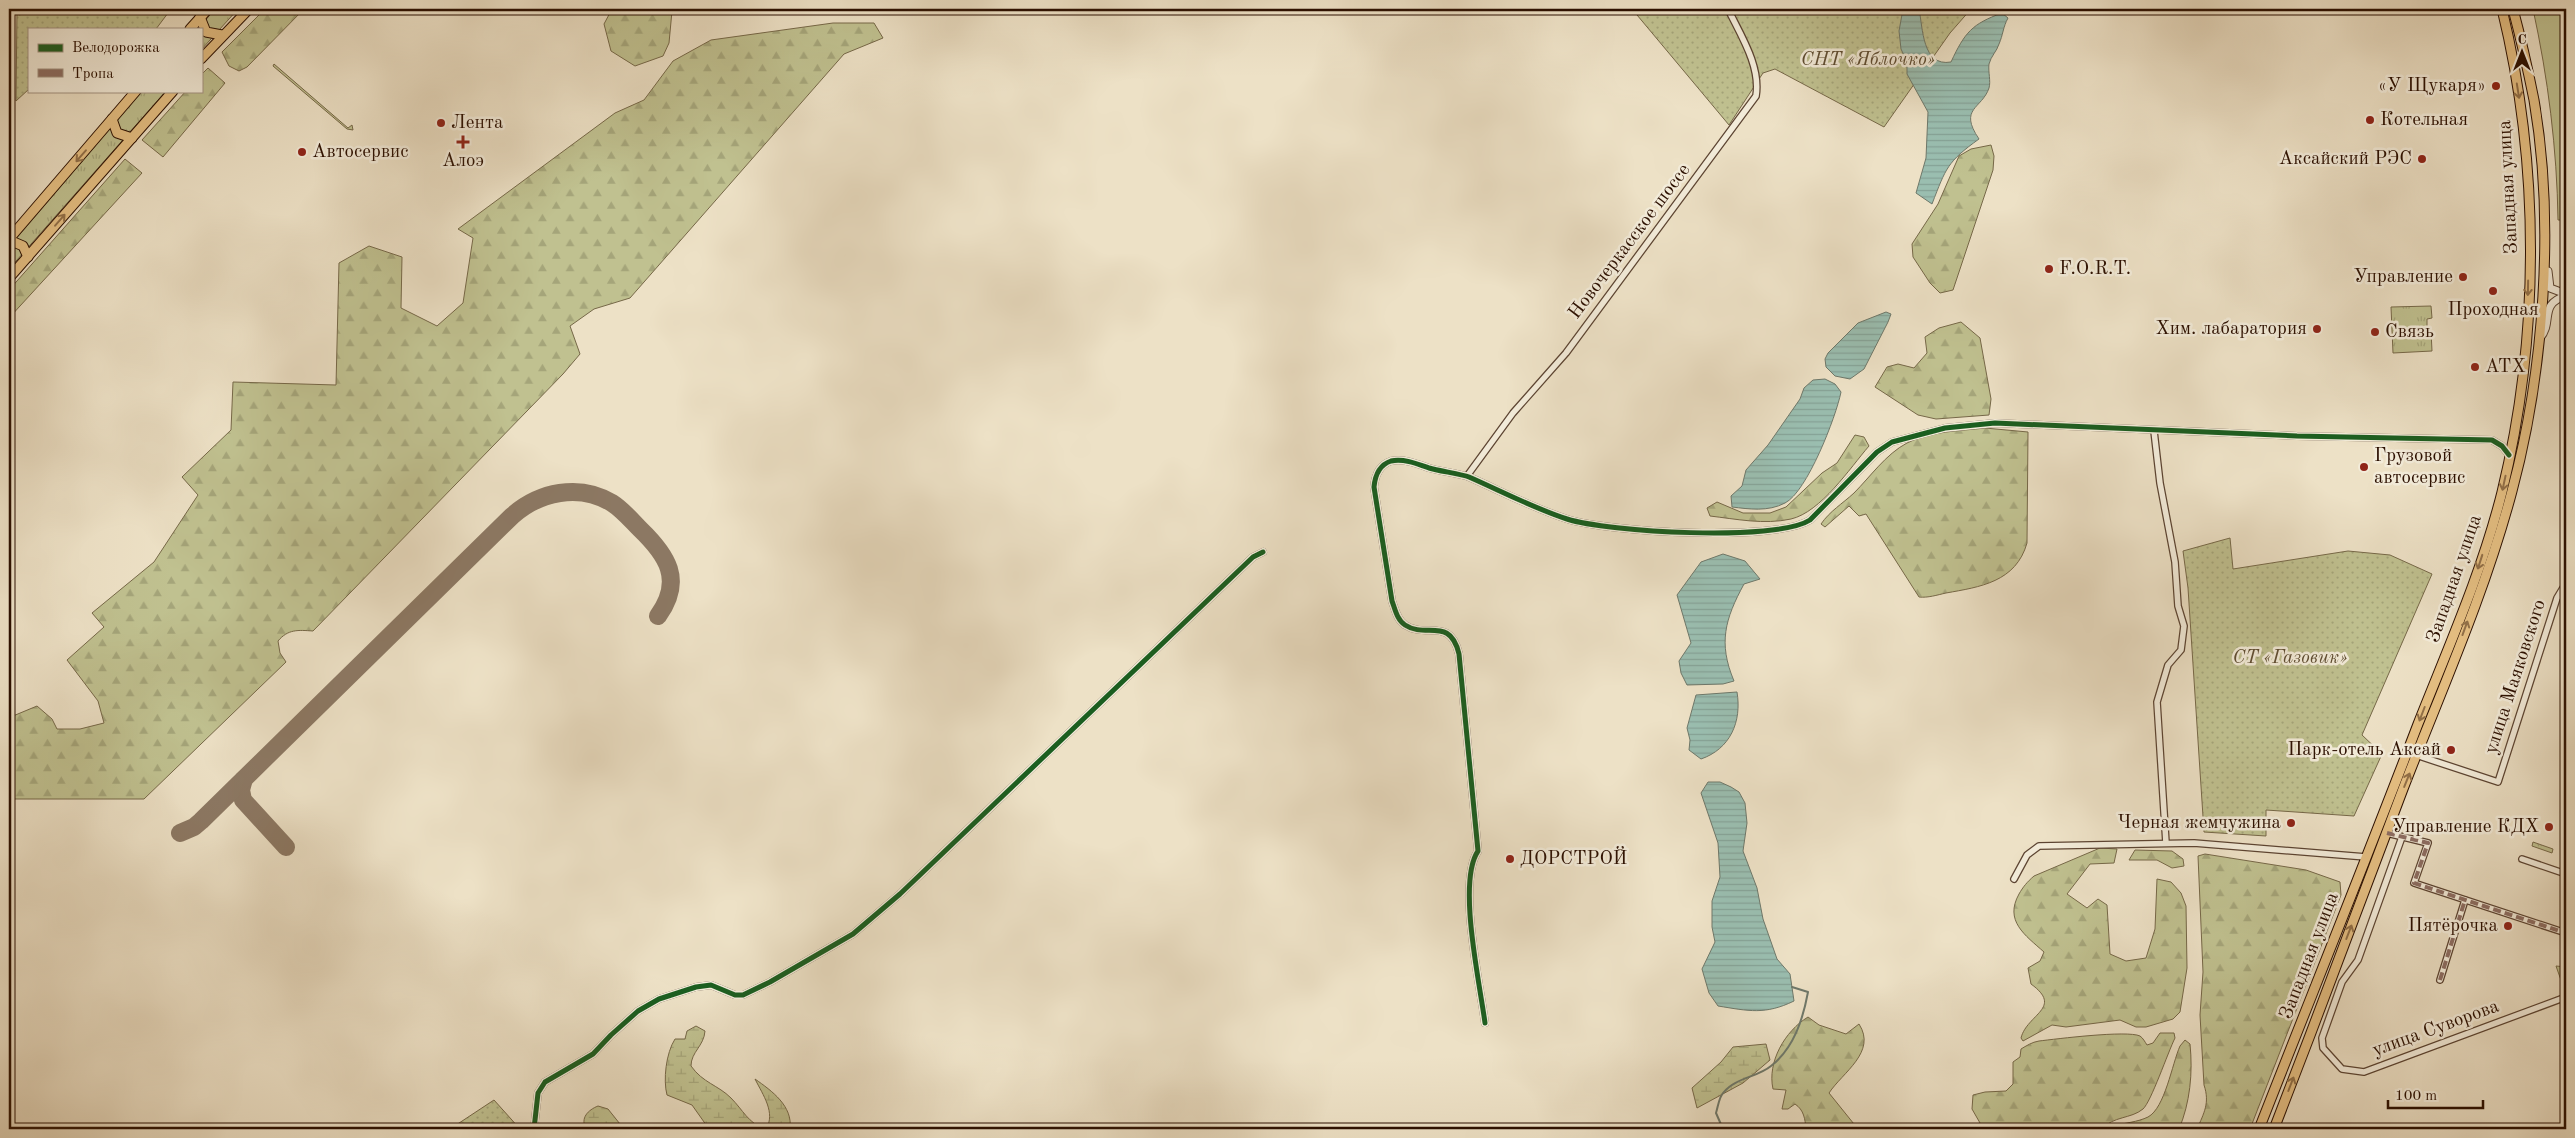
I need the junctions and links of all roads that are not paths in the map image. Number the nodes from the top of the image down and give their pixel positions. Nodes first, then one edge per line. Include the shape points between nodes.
1 (208, 9) edge
2 (248, 9) edge
3 (1728, 9) edge
4 (2502, 9) edge
5 (2513, 9) edge
6 (200, 17) junction
7 (191, 28) edge
8 (222, 35) junction
9 (202, 58) edge
10 (135, 92) edge
11 (172, 92) edge
12 (112, 119) junction
13 (132, 138) junction
14 (9, 240) edge
15 (2544, 242) junction
16 (28, 257) junction
17 (9, 278) edge
18 (2566, 295) edge
19 (2540, 338) junction
20 (2154, 430) junction
21 (2510, 455) junction
22 (1467, 476) junction
23 (1263, 552) dead end
24 (2566, 584) edge
25 (2566, 734) edge
26 (2566, 742) edge
27 (2416, 755) junction
28 (2387, 833) junction
29 (2402, 837) junction
30 (2166, 842) junction
31 (2366, 857) junction
32 (2522, 859) dead end
33 (2566, 874) edge
34 (2014, 879) dead end
35 (2465, 900) junction
36 (2566, 933) edge
37 (2440, 980) dead end
38 (2566, 998) edge
39 (1485, 1023) dead end
40 (2323, 1048) joint
41 (534, 1129) edge
42 (2259, 1129) edge
43 (2274, 1129) edge

1 - 6 main road
2 - 8 main road
3 - 22 street, Новочеркасское шоссе via 1748,49 1756,79 1756,96 1566,353 1513,413
4 -> 21 main road, Западная улица via 2525,135 2530,217 2524,371
5 - 15 main road, Западная улица via 2534,103
6 - 7 main road
6 - 8 main road via 206,32
8 - 9 main road
10 - 12 main road
11 - 13 main road
12 - 13 main road via 117,133
12 -> 14 main road
16 -> 13 main road
14 - 16 main road via 23,246
15 - 18 street via 2550,288
15 - 19 main road, Западная улица
16 - 17 main road
18 - 19 street via 2552,303 2545,332
27 -> 19 main road, Западная улица via 2462,638 2512,493 2536,376
20 - 21 street via 2492,440
20 - 22 street via 1995,423 1918,433 1892,442 1877,452 1825,506 1800,526 1765,532 1614,529 1567,519
20 - 30 street via 2175,562 2178,606 2184,626 2181,650 2168,665 2157,702
21 -> 31 main road, Западная улица via 2502,494 2477,569
22 - 39 street via 1391,461 1378,471 1374,487 1397,616 1408,627 1447,634 1459,654 1478,852 1471,861 1468,901
23 - 41 street via 1253,557 900,894 853,934 743,995 711,985 696,987 659,999 638,1011 594,1054 545,1082 538,1093
24 - 27 street, улица Маяковского via 2557,598 2498,782
25 - 26 street
28 -> 27 main road, Западная улица
28 - 29 street
43 -> 28 main road, Западная улица
29 - 35 street via 2428,843 2414,883
29 - 40 street, Западная улица via 2358,960 2342,982 2326,1023
30 - 31 street
30 - 34 street via 2039,846 2027,855
31 - 42 main road, Западная улица
32 - 33 street
35 - 36 street
35 - 37 street
38 - 40 street, улица Суворова via 2364,1072 2342,1069

